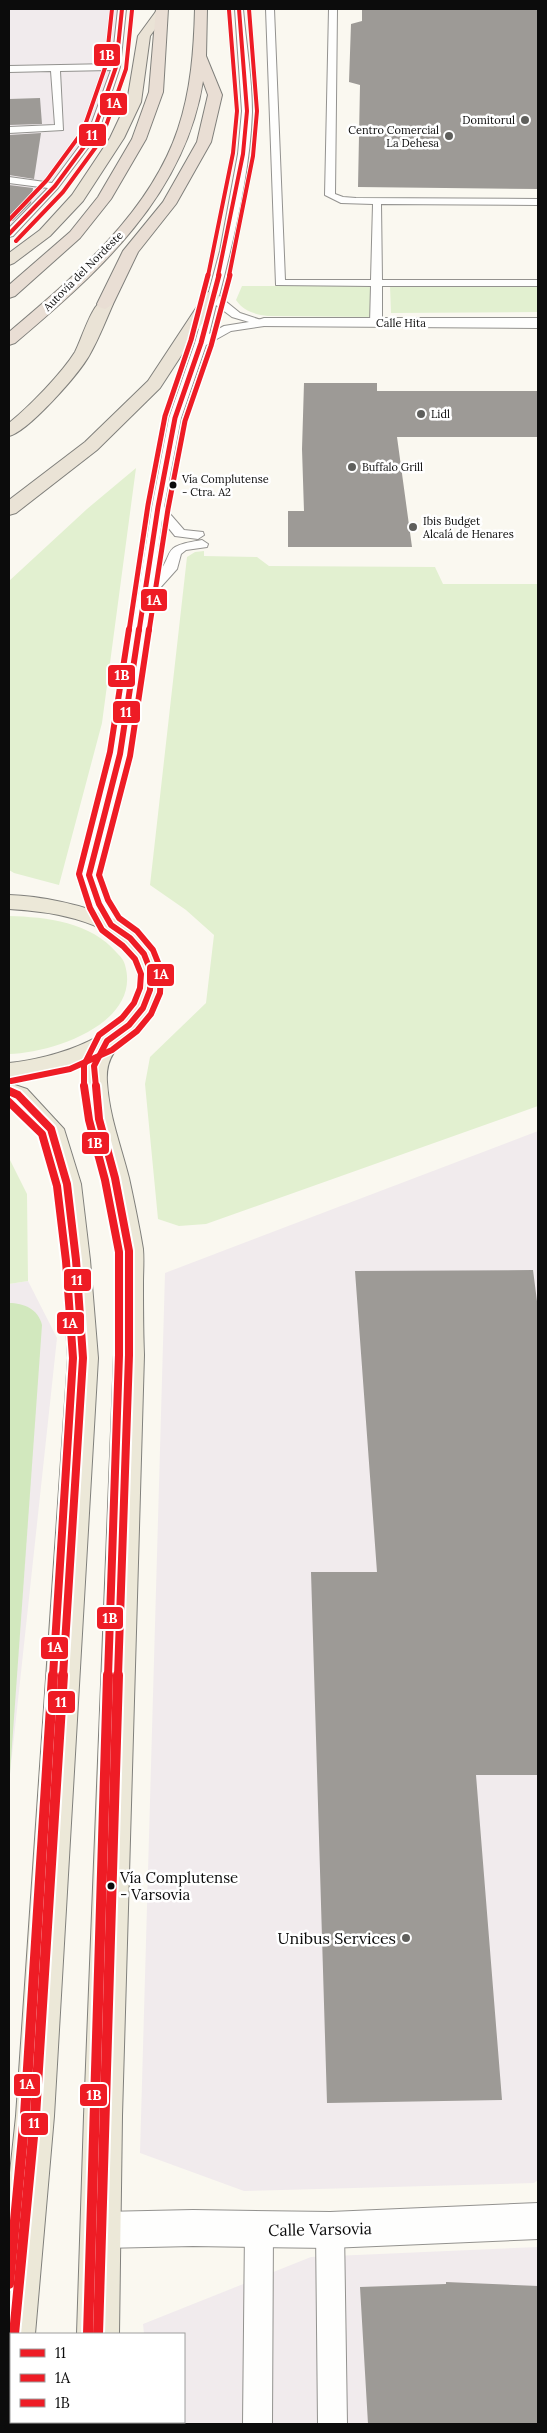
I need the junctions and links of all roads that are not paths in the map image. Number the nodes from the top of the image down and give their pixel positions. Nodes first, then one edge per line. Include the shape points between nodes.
1 (122, 9) edge
2 (201, 9) edge
3 (239, 9) edge
4 (270, 9) edge
5 (333, 9) edge
6 (161, 11) edge
7 (200, 56) junction
8 (116, 67) junction
9 (55, 68) junction
10 (9, 69) edge
11 (9, 130) edge
12 (9, 180) edge
13 (56, 186) junction
14 (538, 202) edge
15 (377, 206) dead end
16 (9, 234) edge
17 (9, 260) edge
18 (538, 283) edge
19 (378, 284) junction
20 (9, 293) edge
21 (212, 296) junction
22 (538, 322) edge
23 (264, 323) junction
24 (376, 323) junction
25 (9, 340) edge
26 (200, 343) junction
27 (9, 431) edge
28 (158, 507) junction
29 (9, 509) edge
30 (200, 540) joint
31 (144, 597) junction
32 (12, 901) edge
33 (112, 925) junction
34 (107, 1041) junction
35 (9, 1071) edge
36 (9, 1091) edge
37 (538, 2221) edge
38 (102, 2230) junction
39 (259, 2230) junction
40 (330, 2230) junction
41 (14, 2333) edge
42 (98, 2333) edge
43 (257, 2424) edge
44 (333, 2424) edge

1 - 8 lane
2 - 7 highway, Autovía del Nordeste
3 - 21 lane via 248,111 228,232
4 - 19 lane via 280,283
5 - 14 lane via 330,195 340,200 356,201
6 - 17 highway via 144,36 134,102 117,138 78,198 45,233
6 - 20 highway via 156,92 139,139 104,200 75,235
7 - 25 highway, Autovía del Nordeste via 195,95 181,141 146,203 116,240 48,307
7 - 27 highway via 215,95 204,142 169,204 131,251 82,354 34,411
8 - 9 lane
8 - 13 lane via 92,136
9 - 10 lane
9 - 11 lane via 60,128
12 - 13 lane
13 - 16 lane
15 - 19 lane
18 - 19 lane
19 - 24 lane
21 - 23 lane, Calle Hita via 236,315
21 - 26 lane
21 - 29 highway via 154,384 91,446
22 - 24 street, Calle Hita
23 - 24 street, Calle Hita
23 - 26 lane, Calle Hita via 228,328
26 - 28 lane via 175,418
28 - 30 lane via 180,533
28 - 31 lane
30 - 31 lane via 175,552 170,570
31 - 33 lane via 120,754 89,875 99,904
32 - 33 main road via 52,905 84,913
33 - 34 main road via 144,954 151,972 150,990 143,1008 129,1025
34 - 35 main road via 67,1059
34 - 38 main road via 94,1066 94,1083 99,1120 115,1178 129,1251 129,1355 103,2116
36 - 41 main road via 18,1095 51,1129 67,1184 83,1358 35,2116
37 - 40 street, Calle Varsovia
38 - 39 street, Calle Varsovia
38 - 42 main road
39 - 40 street, Calle Varsovia
39 - 43 lane
40 - 44 lane

